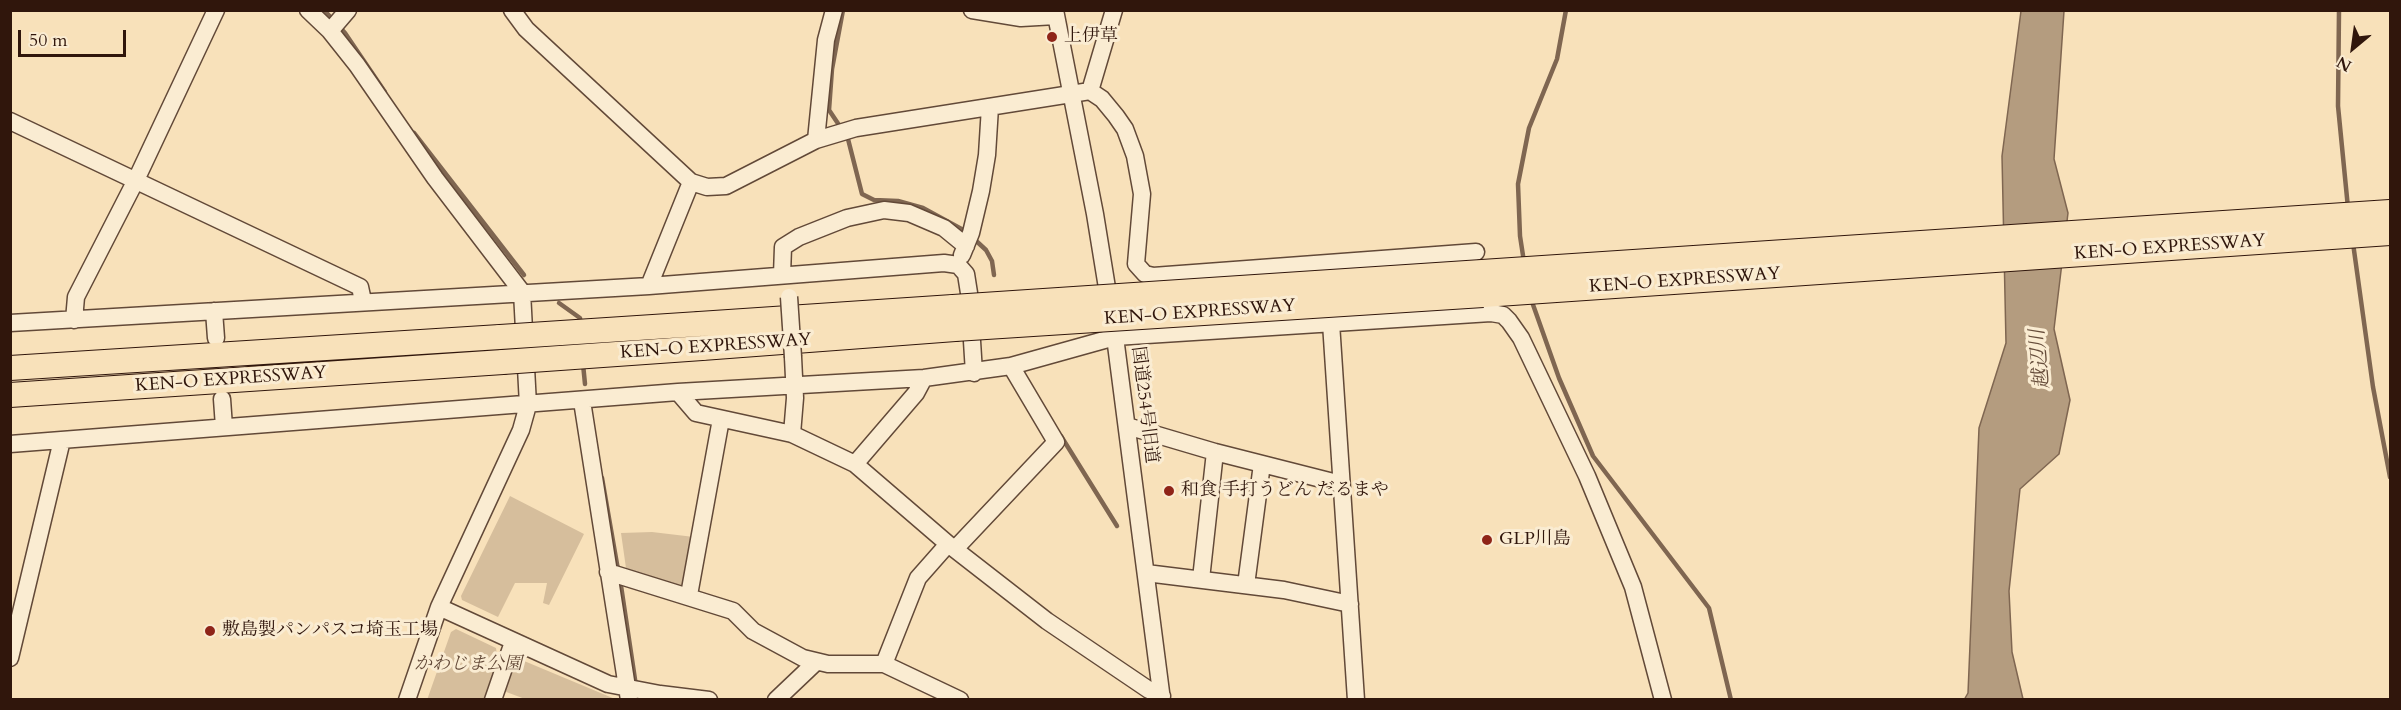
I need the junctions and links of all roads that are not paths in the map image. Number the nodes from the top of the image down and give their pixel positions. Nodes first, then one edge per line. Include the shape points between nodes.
1 (216, 10) edge
2 (308, 10) edge
3 (348, 10) edge
4 (513, 10) edge
5 (834, 10) edge
6 (972, 10) edge
7 (1114, 10) edge
8 (1054, 12) edge
9 (330, 31) junction
10 (1090, 91) junction
11 (1072, 94) junction
12 (990, 107) junction
13 (10, 121) edge
14 (816, 140) junction
15 (136, 180) junction
16 (691, 182) junction
17 (2391, 212) edge
18 (2391, 233) edge
19 (969, 239) junction
20 (1476, 252) dead end
21 (1456, 254) junction
22 (958, 265) junction
23 (785, 275) junction
24 (649, 286) junction
25 (522, 292) junction
26 (363, 301) junction
27 (214, 311) junction
28 (1476, 313) junction
29 (954, 318) junction
30 (74, 320) junction
31 (10, 323) edge
32 (1331, 323) junction
33 (1115, 337) junction
34 (216, 338) dead end
35 (1011, 366) junction
36 (10, 368) edge
37 (974, 373) junction
38 (924, 378) junction
39 (794, 384) junction
40 (678, 392) junction
41 (10, 394) edge
42 (222, 399) dead end
43 (582, 401) junction
44 (528, 405) junction
45 (721, 419) junction
46 (1127, 426) junction
47 (224, 427) junction
48 (792, 434) junction
49 (62, 440) junction
50 (10, 444) edge
51 (1215, 453) junction
52 (855, 464) junction
53 (1262, 464) junction
54 (1341, 484) junction
55 (951, 547) junction
56 (1146, 573) junction
57 (616, 574) junction
58 (1202, 579) junction
59 (1246, 585) junction
60 (689, 595) junction
61 (1350, 603) junction
62 (439, 608) junction
63 (513, 642) junction
64 (10, 658) edge
65 (816, 662) junction
66 (884, 664) junction
67 (628, 694) edge
68 (1162, 698) edge
69 (406, 699) edge
70 (493, 699) edge
71 (709, 699) edge
72 (776, 699) edge
73 (960, 699) edge
74 (1356, 699) edge
75 (1663, 699) edge

1 - 15 street
2 - 9 street
3 - 9 street
4 - 16 street via 526,29
5 - 14 street via 826,40
6 - 8 street via 1021,18
7 - 10 street
8 - 11 street, 国道254号旧道
9 - 25 street
10 - 11 street
10 - 21 street via 1116,116 1133,149 1142,194 1136,264 1145,274
11 - 12 street
11 - 33 street, 国道254号旧道
12 - 14 street via 885,122
12 - 19 street via 987,155
13 - 15 street
14 - 16 street via 726,186 707,187
15 - 26 street via 360,287
15 - 30 street via 76,297
16 - 24 street
17 - 29 highway, KEN-O EXPRESSWAY, bridge
18 - 29 highway, KEN-O EXPRESSWAY, bridge
19 - 22 street
19 - 23 street via 909,213 884,210 847,218 783,247
20 - 21 street
21 - 28 street
22 - 23 street
22 - 37 street via 966,274 969,294
23 - 24 street
23 - 39 street, bridge
24 - 25 street
25 - 26 street
25 - 44 street
26 - 27 street
27 - 30 street
27 - 34 street
28 - 32 street
28 - 75 street via 1503,315 1521,338 1619,550
29 - 36 highway, KEN-O EXPRESSWAY, bridge via 699,324
29 - 41 highway, KEN-O EXPRESSWAY, bridge via 702,348
30 - 31 street
32 - 33 street
32 - 54 street
33 - 35 street
33 - 46 street, 国道254号旧道
35 - 37 street
35 - 55 street via 1056,442
37 - 38 street
38 - 39 street
38 - 52 street via 916,393
39 - 40 street
39 - 48 street
40 - 43 street
40 - 45 street via 696,413
42 - 47 street
43 - 44 street
43 - 57 street
44 - 47 street
44 - 62 street via 521,430
45 - 48 street
45 - 60 street
46 - 51 street
46 - 56 street, 国道254号旧道
47 - 49 street
48 - 52 street
49 - 50 street
49 - 64 street
51 - 53 street
51 - 58 street
52 - 55 street
53 - 54 street
53 - 59 street
54 - 61 street
55 - 66 street via 918,578
55 - 68 street via 1047,621
56 - 58 street
56 - 68 street, 国道254号旧道
57 - 60 street
57 - 67 street
58 - 59 street
59 - 61 street
60 - 65 street via 733,610 753,631
61 - 74 street
62 - 63 street
62 - 69 street
63 - 67 street
63 - 70 street
65 - 66 street
65 - 72 street
66 - 73 street
67 - 71 street

